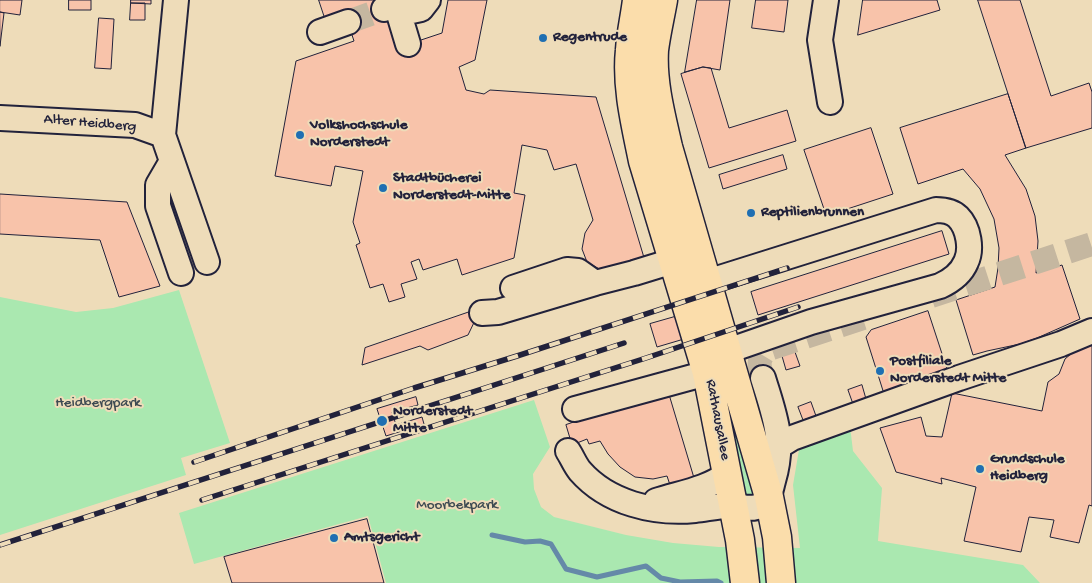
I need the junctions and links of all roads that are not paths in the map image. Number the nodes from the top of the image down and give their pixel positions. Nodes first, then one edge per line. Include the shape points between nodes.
1 (176, 0) edge
2 (428, 0) edge
3 (638, 0) edge
4 (663, 0) edge
5 (826, 0) edge
6 (392, 4) edge
7 (348, 22) tunnel mouth
8 (320, 32) dead end
9 (408, 44) dead end
10 (830, 102) dead end
11 (0, 118) edge
12 (163, 136) junction
13 (172, 161) junction
14 (681, 244) junction
15 (207, 262) dead end
16 (181, 273) dead end
17 (707, 282) junction
18 (594, 283) junction
19 (514, 288) dead end
20 (482, 313) dead end
21 (1092, 331) edge
22 (727, 352) junction
23 (707, 373) junction
24 (763, 378) tunnel mouth
25 (575, 409) dead end
26 (779, 446) junction
27 (568, 451) dead end
28 (727, 474) junction
29 (769, 497) junction
30 (733, 505) junction
31 (646, 508) junction
32 (745, 583) edge
33 (781, 583) edge

1 - 12 street
2 - 6 street via 421,10 408,12
3 - 14 main road, Rathausallee via 629,51 631,98 643,162 658,211
4 - 14 main road, Rathausallee via 654,65
5 - 10 street via 820,40
6 - 9 street
7 - 8 street
11 - 12 street, Alter Heidberg via 135,125
12 - 13 street
13 - 15 street
13 - 16 street via 158,185 158,206
14 - 17 main road, Rathausallee
14 - 18 street via 634,273
14 - 22 street, Rathausallee via 681,264
14 - 23 main road, Rathausallee
17 - 22 main road, Rathausallee
17 - 22 street via 936,210 958,217 967,234 969,253 966,263 948,282 811,322
18 - 19 street via 578,272 568,270
18 - 20 street via 498,312
21 - 26 street via 792,438
22 - 23 street
22 - 29 main road, Rathausallee
23 - 25 street
23 - 28 main road, Rathausallee
24 - 26 street via 778,426
26 - 29 street
27 - 31 street via 579,470 591,481 609,494
28 - 30 main road, Rathausallee
28 - 31 street via 716,482 657,501
29 - 30 street via 752,508
29 - 33 main road, Rathausallee
30 - 31 street via 694,510
30 - 32 main road, Rathausallee

